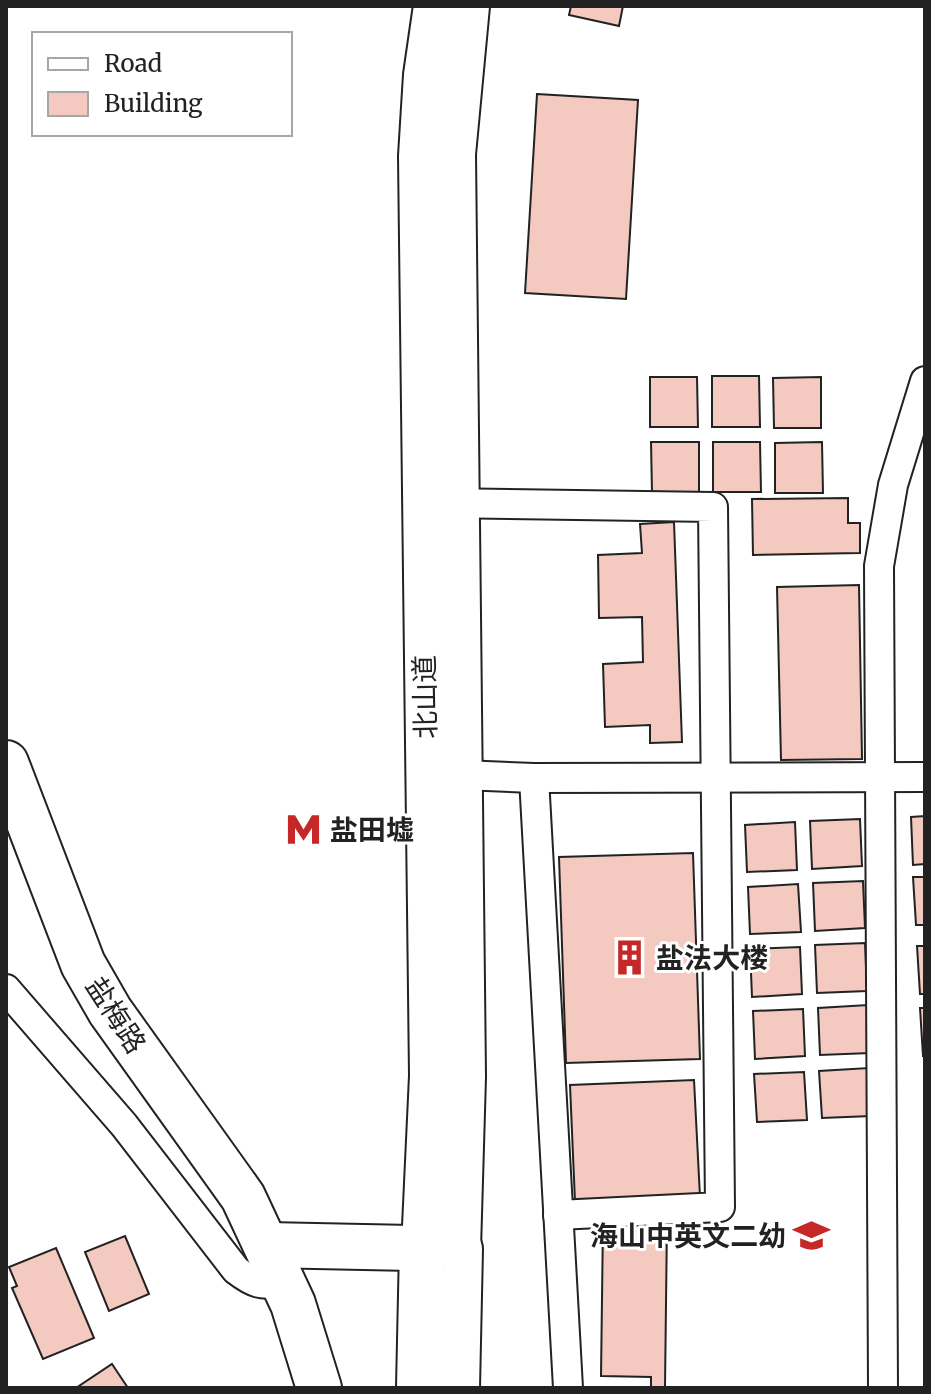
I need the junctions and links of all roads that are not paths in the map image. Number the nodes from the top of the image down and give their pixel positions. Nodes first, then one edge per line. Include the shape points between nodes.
1 (434, 6) edge
2 (469, 6) edge
3 (925, 381) edge
4 (441, 503) junction
5 (6, 763) edge
6 (462, 775) junction
7 (879, 776) junction
8 (925, 777) edge
9 (534, 778) junction
10 (717, 779) junction
11 (6, 989) edge
12 (558, 1215) junction
13 (441, 1249) junction
14 (275, 1263) junction
15 (319, 1388) edge
16 (419, 1388) edge
17 (457, 1388) edge
18 (568, 1388) edge
19 (883, 1388) edge

1 - 4 main road, 北山道 via 419,156
2 - 4 main road, 北山道 via 455,154
3 - 7 street via 893,485 879,566
4 - 6 main road, 北山道
4 - 10 street via 713,507
4 - 13 main road, 北山道 via 430,1076
5 - 14 main road, 盐梅路 via 83,964 110,1011 243,1197
6 - 9 street
6 - 13 main road, 北山道 via 465,1077
7 - 8 street
7 - 10 street
7 - 19 street
9 - 10 street
9 - 12 street
10 - 12 street via 720,1207
11 - 14 street via 124,1125 236,1270 252,1283 267,1285
12 - 18 street
13 - 14 main road
13 - 16 main road, 北山道
13 - 17 main road, 北山道
14 - 15 main road, 盐梅路

